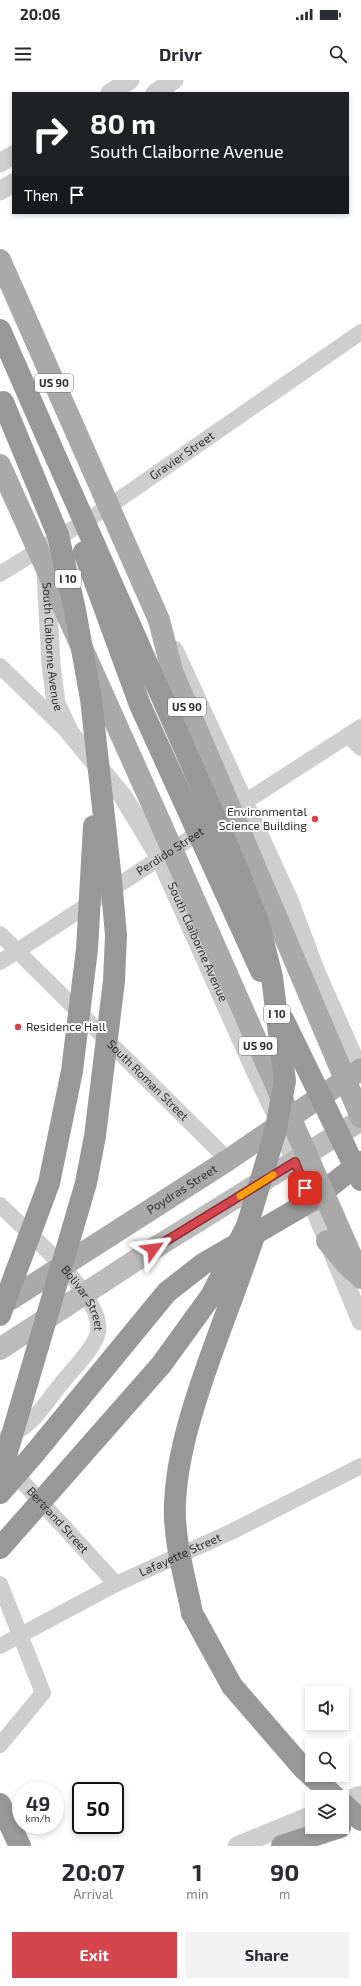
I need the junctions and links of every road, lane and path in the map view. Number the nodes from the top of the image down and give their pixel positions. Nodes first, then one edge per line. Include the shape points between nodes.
1 (130, 80) edge
2 (174, 80) edge
3 (112, 92) edge
4 (156, 92) edge
5 (12, 156) edge
6 (0, 163) edge
7 (12, 184) edge
8 (0, 191) edge
9 (0, 260) edge
10 (0, 330) edge
11 (361, 332) edge
12 (0, 394) edge
13 (46, 435) junction
14 (0, 465) edge
15 (108, 507) junction
16 (42, 560) junction
17 (0, 574) edge
18 (158, 620) junction
19 (0, 666) edge
20 (354, 731) edge
21 (70, 733) junction
22 (361, 748) edge
23 (98, 765) junction
24 (244, 803) junction
25 (160, 858) junction
26 (0, 934) edge
27 (17, 951) junction
28 (0, 962) edge
29 (360, 1071) edge
30 (361, 1118) edge
31 (278, 1128) junction
32 (228, 1160) junction
33 (295, 1162) junction
34 (361, 1162) edge
35 (361, 1180) edge
36 (311, 1201) junction
37 (0, 1205) edge
38 (327, 1241) junction
39 (63, 1266) junction
40 (361, 1277) edge
41 (84, 1294) junction
42 (3, 1307) edge
43 (361, 1321) edge
44 (0, 1349) edge
45 (0, 1438) edge
46 (0, 1457) edge
47 (361, 1466) edge
48 (0, 1476) edge
49 (0, 1493) edge
50 (0, 1548) edge
51 (0, 1584) edge
52 (116, 1584) junction
53 (21, 1634) junction
54 (0, 1646) edge
55 (0, 1745) edge
56 (327, 1790) edge
57 (361, 1795) edge
58 (349, 1800) edge
59 (0, 1804) edge
60 (349, 1809) edge
61 (361, 1815) edge
62 (305, 1818) edge
63 (361, 1820) edge
64 (349, 1822) edge
65 (349, 1824) edge
66 (318, 1834) edge
67 (20, 1846) edge
68 (237, 1846) edge
69 (282, 1846) edge

1 - 3 street
2 - 4 street
5 - 6 street
7 - 8 street
9 - 15 main road, US 90
10 - 13 highway, I 10
11 - 15 street, Gravier Street
12 - 23 highway, I 10, bridge via 58,535 91,699
13 - 31 highway, I 10, bridge via 189,758 259,925 272,977 285,1081
13 - 35 highway, bridge via 90,572 140,705 230,906
14 - 16 main road, South Claiborne Avenue / US 90
15 - 16 street, Gravier Street
15 - 18 main road, US 90
16 - 17 street, Gravier Street
16 - 21 street, South Claiborne Avenue via 56,703
16 - 40 main road, South Claiborne Avenue / US 90, bridge
18 - 24 street via 182,666
18 - 30 main road, US 90, bridge via 172,671
19 - 21 street
20 - 22 street
20 - 24 street, Perdido Street
21 - 25 street, South Claiborne Avenue via 122,795
23 - 42 highway, I 10, bridge via 87,949 72,1071 49,1183
23 - 48 highway, bridge via 116,935 114,982 95,1136 86,1184
24 - 25 street, Perdido Street
24 - 29 street via 289,900 316,972
25 - 27 street, Perdido Street
25 - 31 street, South Claiborne Avenue via 254,1068
26 - 27 street, South Roman Street
27 - 28 street, Perdido Street
27 - 32 street, South Roman Street
29 - 31 main road, Poydras Street
30 - 33 main road
31 - 32 main road, Poydras Street
31 - 33 street, South Claiborne Avenue
31 - 50 highway, I 10, bridge via 246,1226 210,1296 161,1365
31 - 56 highway, bridge via 273,1180 188,1423 180,1459 175,1503 178,1544 192,1613 232,1686 303,1768
32 - 39 main road, Poydras Street
33 - 36 street, South Claiborne Avenue
33 - 41 main road
34 - 36 highway
36 - 38 street, South Claiborne Avenue
36 - 49 highway, bridge via 203,1264 167,1292
37 - 39 street, Bolivar Street
38 - 40 main road
38 - 43 street, South Claiborne Avenue
39 - 41 street, Bolivar Street
39 - 42 main road, Poydras Street
41 - 44 main road
41 - 45 street, Bolivar Street via 97,1319 98,1333 90,1347 32,1422 11,1435
46 - 52 street, Bertrand Street
47 - 52 street, Lafayette Street via 233,1531
51 - 53 street
52 - 53 street, Lafayette Street
53 - 54 street, Lafayette Street
53 - 55 street via 43,1692
57 - 58 street
59 - 67 highway
60 - 63 highway, bridge
61 - 64 highway
62 - 68 street
63 - 65 highway
66 - 69 highway

